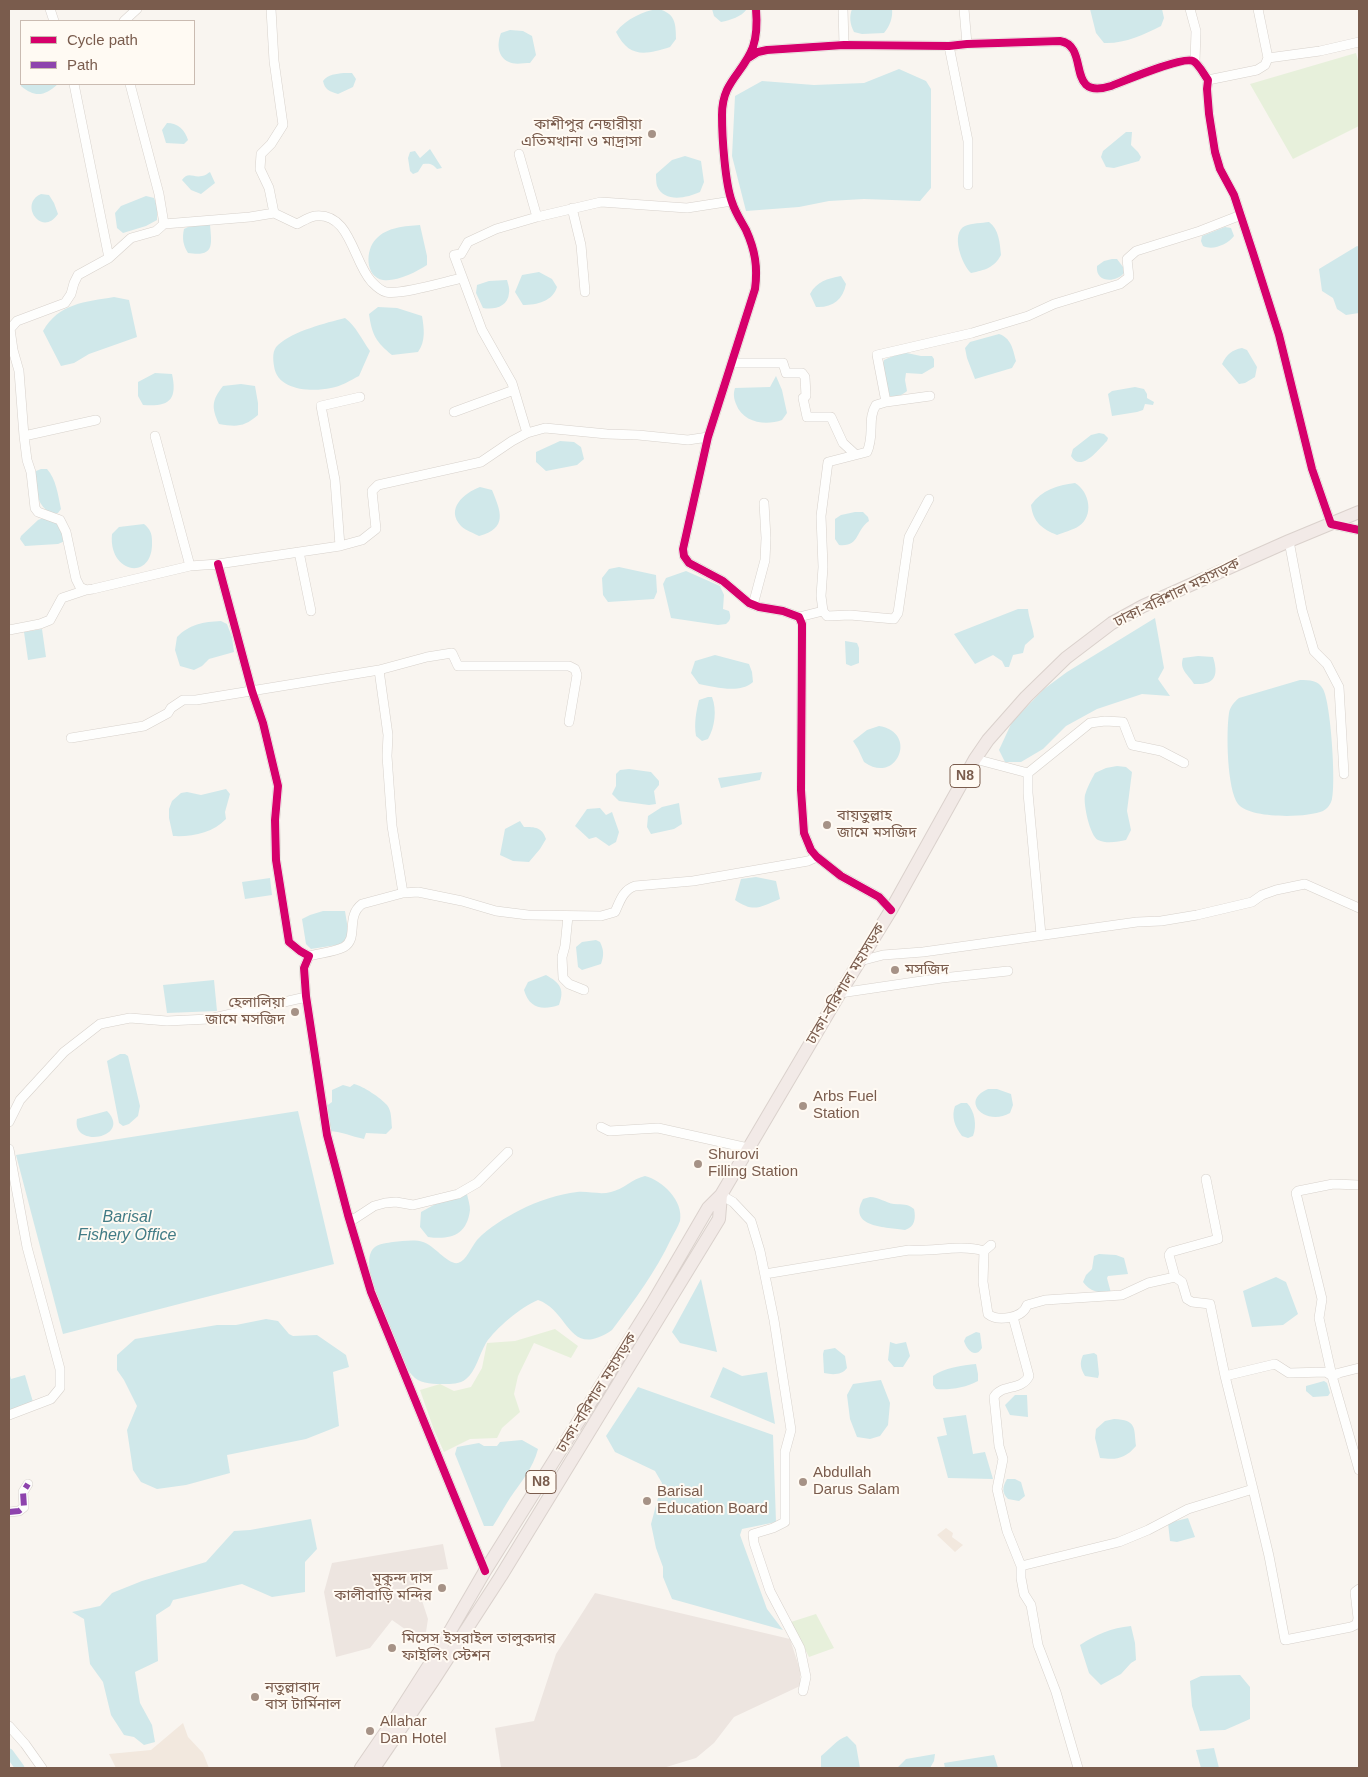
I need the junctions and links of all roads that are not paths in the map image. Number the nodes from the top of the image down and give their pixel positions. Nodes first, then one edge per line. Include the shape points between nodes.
1 (137, 9) edge
2 (271, 9) edge
3 (756, 9) edge
4 (843, 9) edge
5 (964, 9) edge
6 (1190, 9) edge
7 (1258, 9) edge
8 (125, 20) edge
9 (1359, 42) edge
10 (968, 44) junction
11 (844, 45) junction
12 (949, 46) junction
13 (1268, 58) junction
14 (747, 59) junction
15 (1195, 62) junction
16 (1208, 80) junction
17 (74, 85) edge
18 (130, 85) edge
19 (519, 154) dead end
20 (968, 184) dead end
21 (732, 202) junction
22 (572, 208) junction
23 (274, 213) junction
24 (1240, 215) junction
25 (537, 217) junction
26 (164, 224) junction
27 (109, 258) junction
28 (462, 278) junction
29 (584, 292) dead end
30 (10, 329) edge
31 (732, 363) junction
32 (514, 390) junction
33 (930, 396) dead end
34 (360, 398) dead end
35 (886, 402) junction
36 (454, 412) dead end
37 (96, 420) dead end
38 (527, 433) junction
39 (24, 436) junction
40 (155, 436) dead end
41 (708, 437) junction
42 (855, 454) junction
43 (929, 499) dead end
44 (764, 503) dead end
45 (1359, 512) edge
46 (1332, 524) junction
47 (1359, 530) edge
48 (1289, 541) junction
49 (340, 546) junction
50 (299, 552) junction
51 (218, 564) junction
52 (190, 566) junction
53 (86, 590) junction
54 (753, 605) junction
55 (311, 610) dead end
56 (822, 611) junction
57 (799, 616) junction
58 (9, 630) edge
59 (379, 670) junction
60 (252, 690) junction
61 (569, 722) dead end
62 (71, 738) dead end
63 (975, 759) junction
64 (1184, 763) dead end
65 (1028, 773) junction
66 (1344, 774) dead end
67 (817, 857) junction
68 (403, 893) junction
69 (1359, 908) edge
70 (892, 910) junction
71 (568, 916) junction
72 (1041, 935) junction
73 (309, 956) junction
74 (860, 962) junction
75 (1008, 971) dead end
76 (584, 990) dead end
77 (840, 993) junction
78 (306, 997) junction
79 (9, 1122) edge
80 (601, 1127) dead end
81 (748, 1148) junction
82 (9, 1149) edge
83 (508, 1152) dead end
84 (1206, 1179) dead end
85 (1359, 1185) edge
86 (721, 1195) junction
87 (351, 1222) junction
88 (765, 1274) junction
89 (1175, 1277) junction
90 (1013, 1317) junction
91 (1359, 1368) edge
92 (1225, 1376) junction
93 (1332, 1376) junction
94 (9, 1415) edge
95 (1359, 1470) edge
96 (28, 1484) dead end
97 (1253, 1489) junction
98 (9, 1512) edge
99 (1021, 1566) junction
100 (485, 1571) junction
101 (1359, 1589) edge
102 (803, 1691) dead end
103 (9, 1726) edge
104 (42, 1768) edge
105 (360, 1768) edge
106 (374, 1768) edge
107 (1078, 1768) edge

1 - 8 street
2 - 23 street via 283,125 261,154 260,168 269,188
3 - 14 street via 755,36
4 - 11 street
5 - 10 street
6 - 15 street via 1196,32
7 - 13 street
9 - 13 street
10 - 12 street
10 - 15 street via 1066,42 1075,51 1082,78 1093,89 1111,86 1169,65 1188,60
11 - 12 street
11 - 14 street via 767,50
12 - 20 street via 968,141
13 - 16 street via 1265,65 1257,70
14 - 21 street via 729,84 722,102
15 - 16 street
16 - 24 street via 1215,152
17 - 27 street
18 - 26 street
19 - 25 street
21 - 22 street via 687,208 601,202
21 - 31 street via 754,249 757,274
22 - 25 street
22 - 29 street via 581,245
23 - 26 street
23 - 28 street via 297,224 313,216 328,216 337,222 345,231 366,276 385,292 398,293
24 - 35 street via 1136,251 1127,259 1129,277 1120,284 1000,325 877,356
24 - 46 street via 1279,335 1312,469
25 - 28 street via 468,242 461,254 454,256
26 - 27 street via 156,231 131,238
27 - 30 street via 78,275 66,303 16,321
28 - 32 street via 482,330
30 - 39 street via 19,371
31 - 41 street
31 - 42 street via 783,363 786,373 802,373 805,377 806,396 803,398 807,417 831,417 843,443
32 - 36 street
32 - 38 street
33 - 35 street
34 - 49 street via 320,406 335,480
35 - 42 street via 876,404 871,412 872,438 867,452
37 - 39 street
38 - 41 street via 545,428 688,440
38 - 49 street via 481,462 378,485 372,491 376,529 362,540
39 - 53 street via 34,508 60,520 66,532 76,579
40 - 52 street
41 - 54 street via 684,556 689,563 723,581
42 - 56 street via 828,462 826,470 821,516
43 - 56 street via 909,537 898,613 894,619 827,616
44 - 54 street via 766,560
45 - 46 highway, ঢাকা-বরিশাল মহাসড়ক / N8
46 - 47 street
46 - 48 highway, ঢাকা-বরিশাল মহাসড়ক / N8
48 - 63 highway, ঢাকা-বরিশাল মহাসড়ক / N8 via 1112,623 1066,658 1026,697
48 - 66 street via 1302,610 1314,651 1327,664 1339,687
49 - 50 street
50 - 51 street
50 - 55 street
51 - 52 street
51 - 60 street
52 - 53 street
53 - 58 street via 62,598 50,620
54 - 57 street
56 - 57 street
57 - 67 street via 802,624 802,823 807,842
59 - 60 street
59 - 61 street via 452,653 458,666 569,666 577,675
59 - 68 street via 388,735 392,826
60 - 62 street via 183,700 144,726
60 - 73 street via 278,786 276,860 289,942
63 - 65 street
63 - 70 highway, ঢাকা-বরিশাল মহাসড়ক / N8
64 - 65 street via 1160,751 1132,745 1123,722 1105,721 1090,723
65 - 72 street
67 - 70 street via 841,876 879,897
67 - 71 street via 693,881 635,886 628,888 616,912 601,916
68 - 71 street via 418,892 496,911
68 - 73 street via 362,904 353,916 350,942
69 - 72 street via 1305,884 1276,890 1252,902 1197,915
70 - 74 highway, ঢাকা-বরিশাল মহাসড়ক / N8
71 - 76 street via 563,978
72 - 74 street via 883,955
73 - 78 street via 304,968
74 - 77 highway, ঢাকা-বরিশাল মহাসড়ক / N8
75 - 77 street
77 - 81 highway, ঢাকা-বরিশাল মহাসড়ক / N8
78 - 79 street via 209,1019 167,1021 130,1018 100,1024 64,1052 20,1100
78 - 87 street via 326,1135
80 - 81 street via 609,1131 658,1128
81 - 86 highway, ঢাকা-বরিশাল মহাসড়ক / N8
82 - 94 street via 27,1247 60,1369 60,1388 51,1399
83 - 87 street via 477,1183 458,1194 412,1205 385,1203 374,1206
84 - 89 street via 1218,1239 1171,1252
85 - 93 street via 1333,1184 1296,1193 1322,1299 1319,1318
86 - 88 street via 733,1202 751,1221
86 - 100 highway, ঢাকা-বরিশাল মহাসড়ক / N8 via 708,1208 652,1304
86 - 106 highway, ঢাকা-বরিশাল মহাসড়ক / N8 via 719,1219 700,1251 501,1576
87 - 100 street via 371,1292
88 - 90 street via 909,1250 987,1248 984,1282 988,1314 997,1318
88 - 102 street via 791,1430 785,1452 786,1522 753,1534 770,1591 800,1648 806,1676
89 - 90 street via 1148,1283 1122,1295 1045,1300 1027,1305
89 - 92 street via 1182,1282 1189,1301 1210,1304
90 - 99 street via 1029,1376 1022,1384 998,1392 994,1397 1003,1459 997,1489 1007,1530
91 - 93 street
92 - 93 street via 1275,1364 1290,1373 1326,1372
92 - 97 street
93 - 95 street
96 - 98 street via 23,1492 24,1507
97 - 99 street via 1188,1509 1119,1542
97 - 101 street via 1285,1640 1357,1624 1355,1592
99 - 107 street via 1020,1578 1031,1605 1038,1645 1056,1692
100 - 105 highway, ঢাকা-বরিশাল মহাসড়ক / N8 via 437,1653
103 - 104 street

